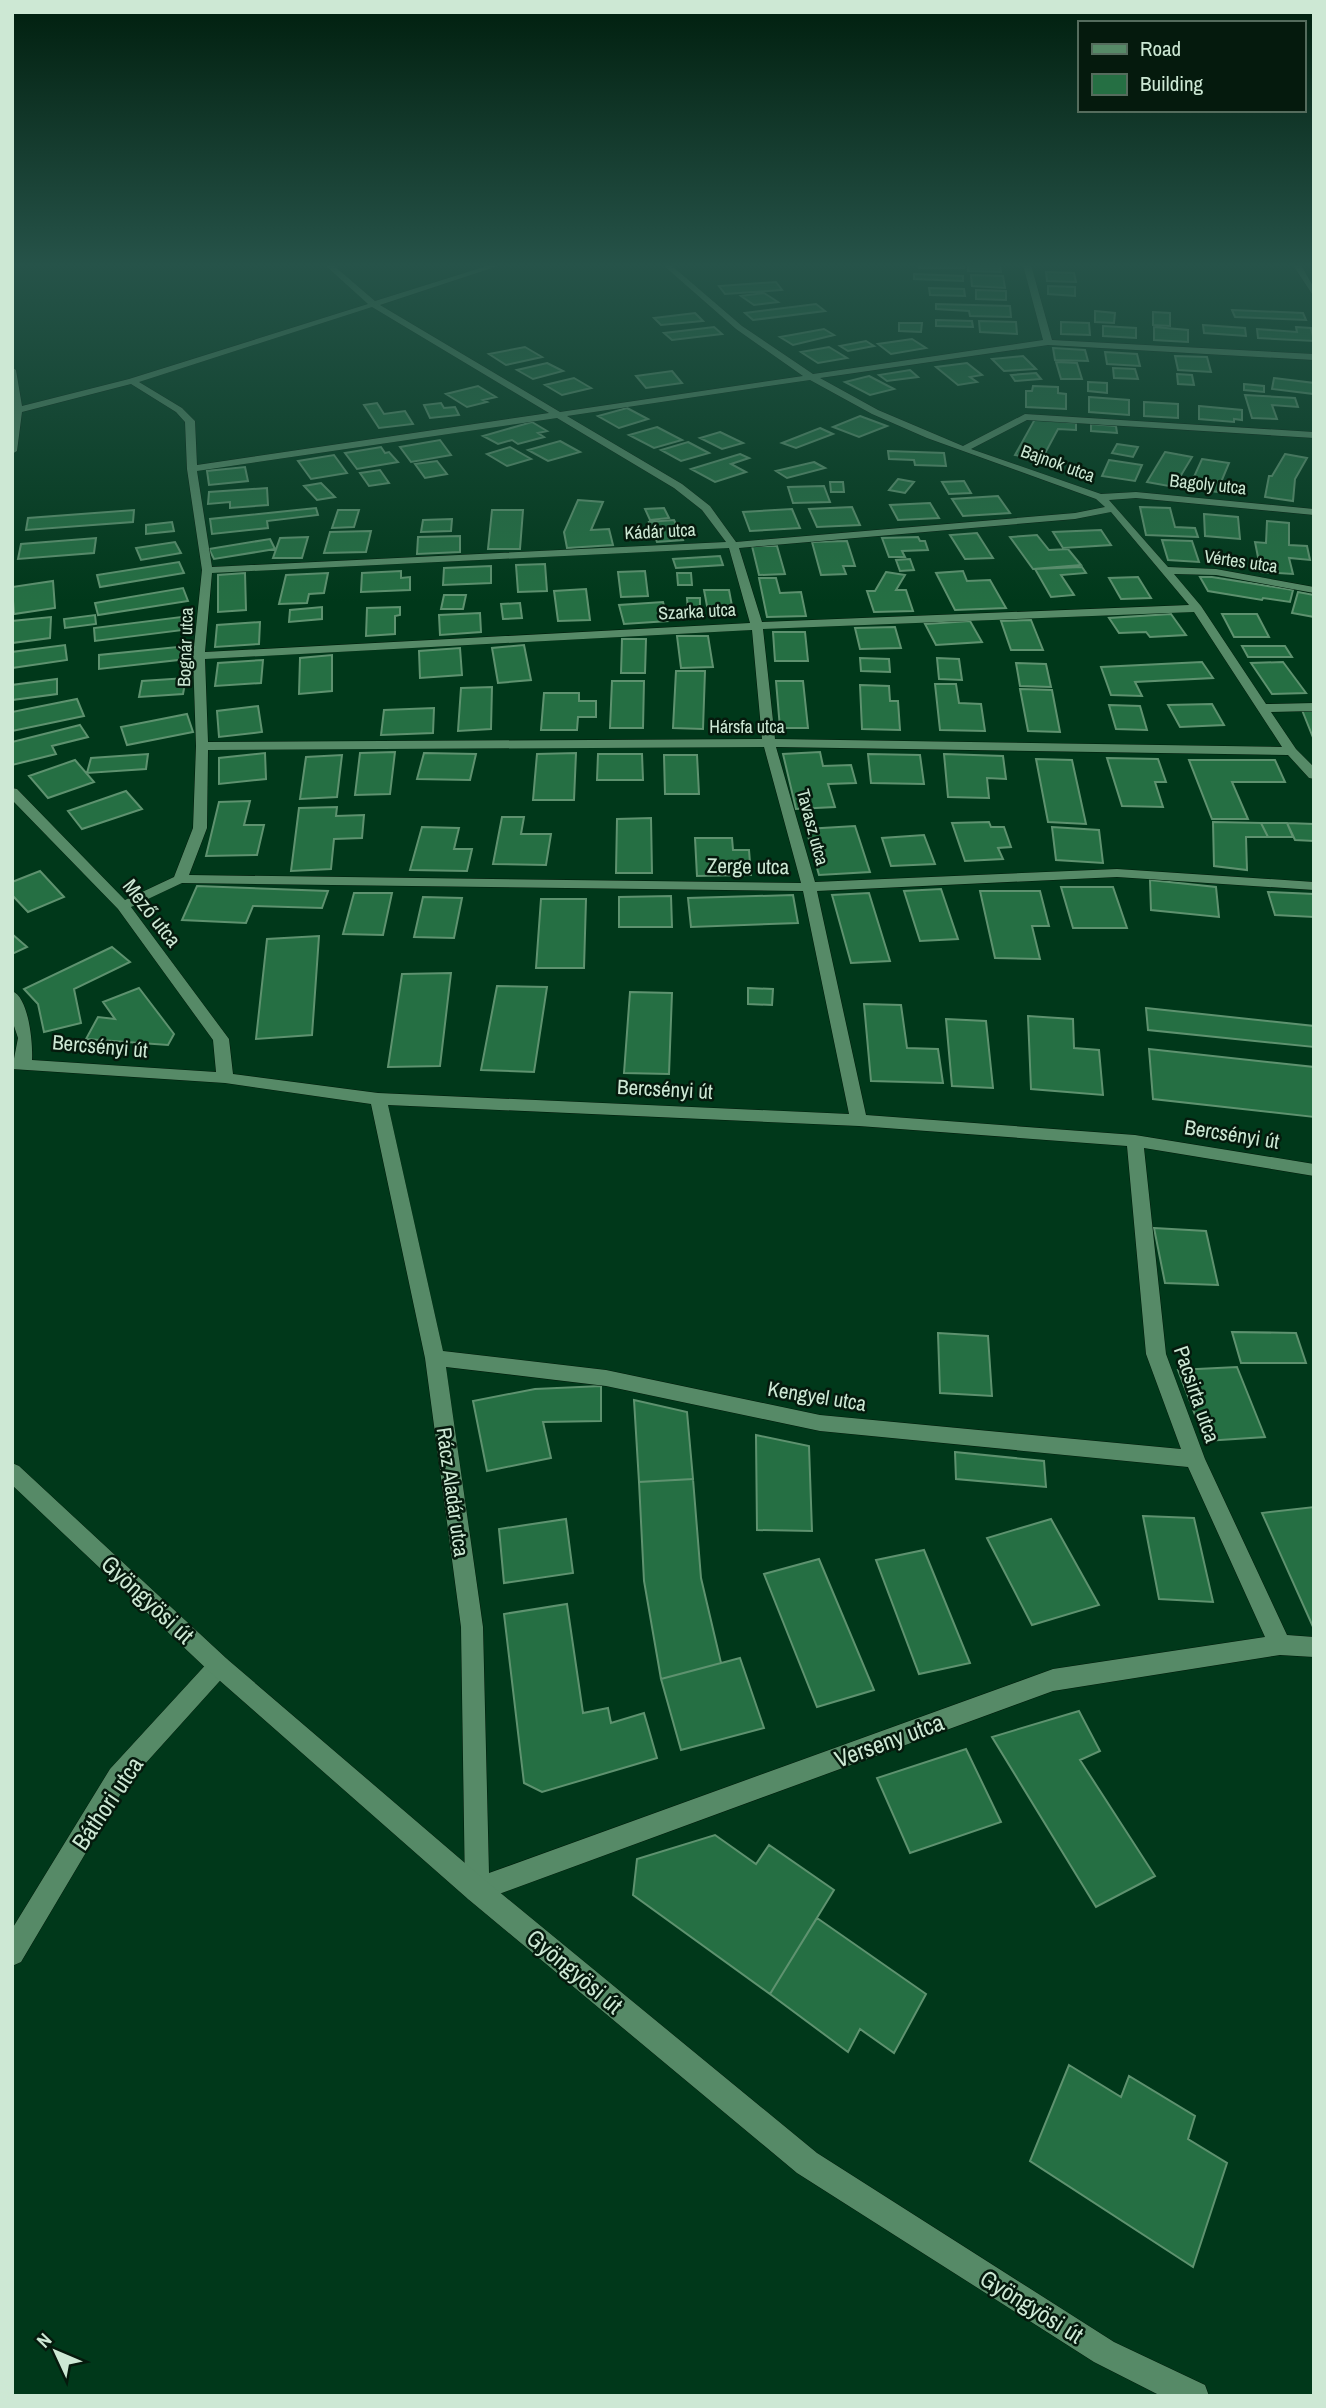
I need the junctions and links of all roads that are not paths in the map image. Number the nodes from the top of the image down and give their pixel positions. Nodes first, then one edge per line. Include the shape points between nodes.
1 (13, 377) edge
2 (144, 377) edge
3 (496, 377) edge
4 (801, 377) edge
5 (813, 377) edge
6 (132, 381) junction
7 (18, 410) junction
8 (556, 413) junction
9 (1314, 435) edge
10 (965, 448) junction
11 (12, 451) edge
12 (192, 468) junction
13 (1100, 497) junction
14 (1113, 508) junction
15 (1314, 512) edge
16 (733, 545) junction
17 (208, 570) junction
18 (1163, 570) junction
19 (1314, 590) edge
20 (1197, 608) junction
21 (758, 626) junction
22 (199, 656) junction
23 (1314, 707) edge
24 (1266, 708) junction
25 (769, 743) junction
26 (202, 746) junction
27 (1291, 751) junction
28 (1314, 775) edge
29 (12, 792) edge
30 (180, 879) junction
31 (1314, 886) edge
32 (809, 887) junction
33 (123, 906) junction
34 (12, 996) edge
35 (18, 1063) edge
36 (225, 1078) junction
37 (379, 1099) junction
38 (859, 1120) junction
39 (1135, 1141) junction
40 (1314, 1170) edge
41 (435, 1358) junction
42 (1195, 1459) junction
43 (12, 1472) edge
44 (1280, 1645) junction
45 (1314, 1647) edge
46 (219, 1666) junction
47 (477, 1890) junction
48 (12, 1953) edge
49 (1194, 2396) edge

1 - 7 street
2 - 6 street
3 - 8 street, Tavasz utca
4 - 8 street
5 - 10 street, Bajnok utca via 876,412
6 - 7 street
6 - 12 street, Bognár utca via 190,421
7 - 11 street
8 - 12 street
8 - 16 street, Tavasz utca via 706,508
9 - 10 street via 1025,417
10 - 13 street, Bajnok utca
12 - 17 street, Bognár utca
13 - 14 street, Bajnok utca
13 - 15 street, Bagoly utca via 1136,495
14 - 16 street, Kádár utca via 1075,516
14 - 18 street, Bajnok utca
16 - 17 street, Kádár utca
16 - 21 street, Tavasz utca
17 - 22 street, Bognár utca
18 - 19 street, Vértes utca via 1216,572
18 - 20 street, Bajnok utca
20 - 21 street, Szarka utca
20 - 24 street, Bajnok utca
21 - 22 street, Szarka utca
21 - 25 street, Tavasz utca
22 - 26 street, Bognár utca
23 - 24 street
24 - 27 street, Bajnok utca
25 - 26 street, Hársfa utca
25 - 27 street, Hársfa utca
25 - 32 street, Tavasz utca
26 - 30 street, Bognár utca via 200,828
27 - 28 street, Bajnok utca
29 - 33 street, Mező utca
30 - 32 street, Zerge utca
30 - 33 street
31 - 32 street, Zerge utca via 1117,873
32 - 38 street, Tavasz utca
33 - 36 street, Mező utca via 221,1039
34 - 35 street via 26,1038
35 - 36 street, Bercsényi út
36 - 37 street, Bercsényi út
37 - 38 street, Bercsényi út
37 - 41 street, Rácz Aladár utca
38 - 39 street, Bercsényi út
39 - 40 street, Bercsényi út
39 - 42 street, Pacsirta utca via 1156,1354
41 - 42 street, Kengyel utca via 606,1378 820,1423
41 - 47 street, Rácz Aladár utca via 472,1626
42 - 44 street, Pacsirta utca
43 - 46 street, Gyöngyösi út
44 - 45 street, Verseny utca
44 - 47 street, Verseny utca via 1053,1680
46 - 47 street, Gyöngyösi út
46 - 48 street, Báthori utca via 118,1777
47 - 49 street, Gyöngyösi út via 807,2163 1104,2352

